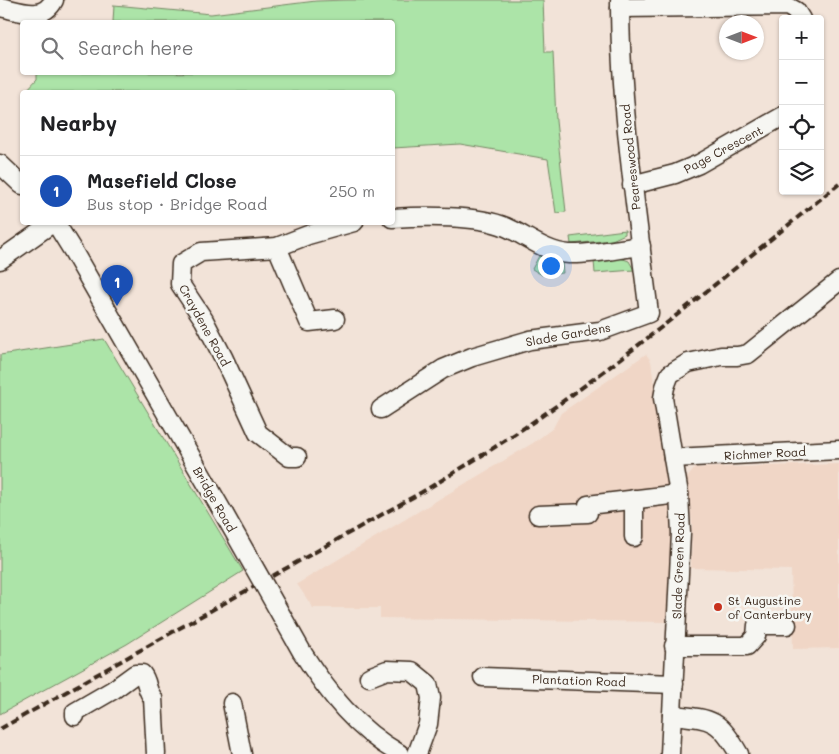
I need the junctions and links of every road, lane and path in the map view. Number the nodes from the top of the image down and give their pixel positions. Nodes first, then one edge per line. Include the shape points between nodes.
1 (54, 0) edge
2 (620, 4) edge
3 (0, 7) edge
4 (798, 15) edge
5 (779, 118) edge
6 (0, 164) edge
7 (20, 184) edge
8 (632, 185) junction
9 (395, 218) edge
10 (50, 225) edge
11 (56, 225) edge
12 (343, 225) edge
13 (641, 246) junction
14 (277, 247) junction
15 (0, 260) edge
16 (839, 281) edge
17 (649, 313) joint
18 (335, 319) dead end
19 (381, 408) dead end
20 (839, 450) edge
21 (297, 457) dead end
22 (673, 458) junction
23 (679, 494) junction
24 (634, 499) junction
25 (538, 515) dead end
26 (634, 538) dead end
27 (787, 625) dead end
28 (674, 646) junction
29 (369, 677) dead end
30 (484, 678) dead end
31 (674, 684) junction
32 (232, 703) dead end
33 (672, 715) junction
34 (75, 716) dead end
35 (156, 754) edge
36 (242, 754) edge
37 (400, 754) edge
38 (417, 754) edge
39 (670, 754) edge
40 (739, 754) edge

1 - 3 street via 40,13
2 - 4 street via 787,6
2 - 8 street, Peareswood Road via 622,74
5 - 8 street, Page Crescent via 699,164
6 - 7 street
8 - 13 street, Peareswood Road
9 - 13 street via 490,221 549,249 568,254
10 - 15 street
11 - 37 street, Bridge Road, bridge via 321,683 359,726
12 - 14 street, Craydene Road
13 - 17 street, Peareswood Road
14 - 18 street via 309,322
14 - 21 street, Craydene Road via 201,252 181,264 180,284 220,350 258,433 289,457
16 - 22 street, Slade Green Road via 748,354 688,363 670,374 663,398
17 - 19 street, Slade Gardens via 600,331 530,340 472,357 437,373
20 - 22 street, Richmer Road
22 - 23 street, Slade Green Road
23 - 24 street
23 - 28 street, Slade Green Road via 681,533
24 - 25 street via 588,505 588,513
24 - 26 street
27 - 28 street via 757,625 756,636 747,646
28 - 31 street, Slade Green Road
29 - 38 street via 388,670 412,671 428,684 431,698 428,724
30 - 31 street, Plantation Road
31 - 33 street, Slade Green Road
32 - 36 street
33 - 39 street, Slade Green Road
33 - 40 street via 715,722
34 - 35 street via 75,712 135,674 142,674 153,698

